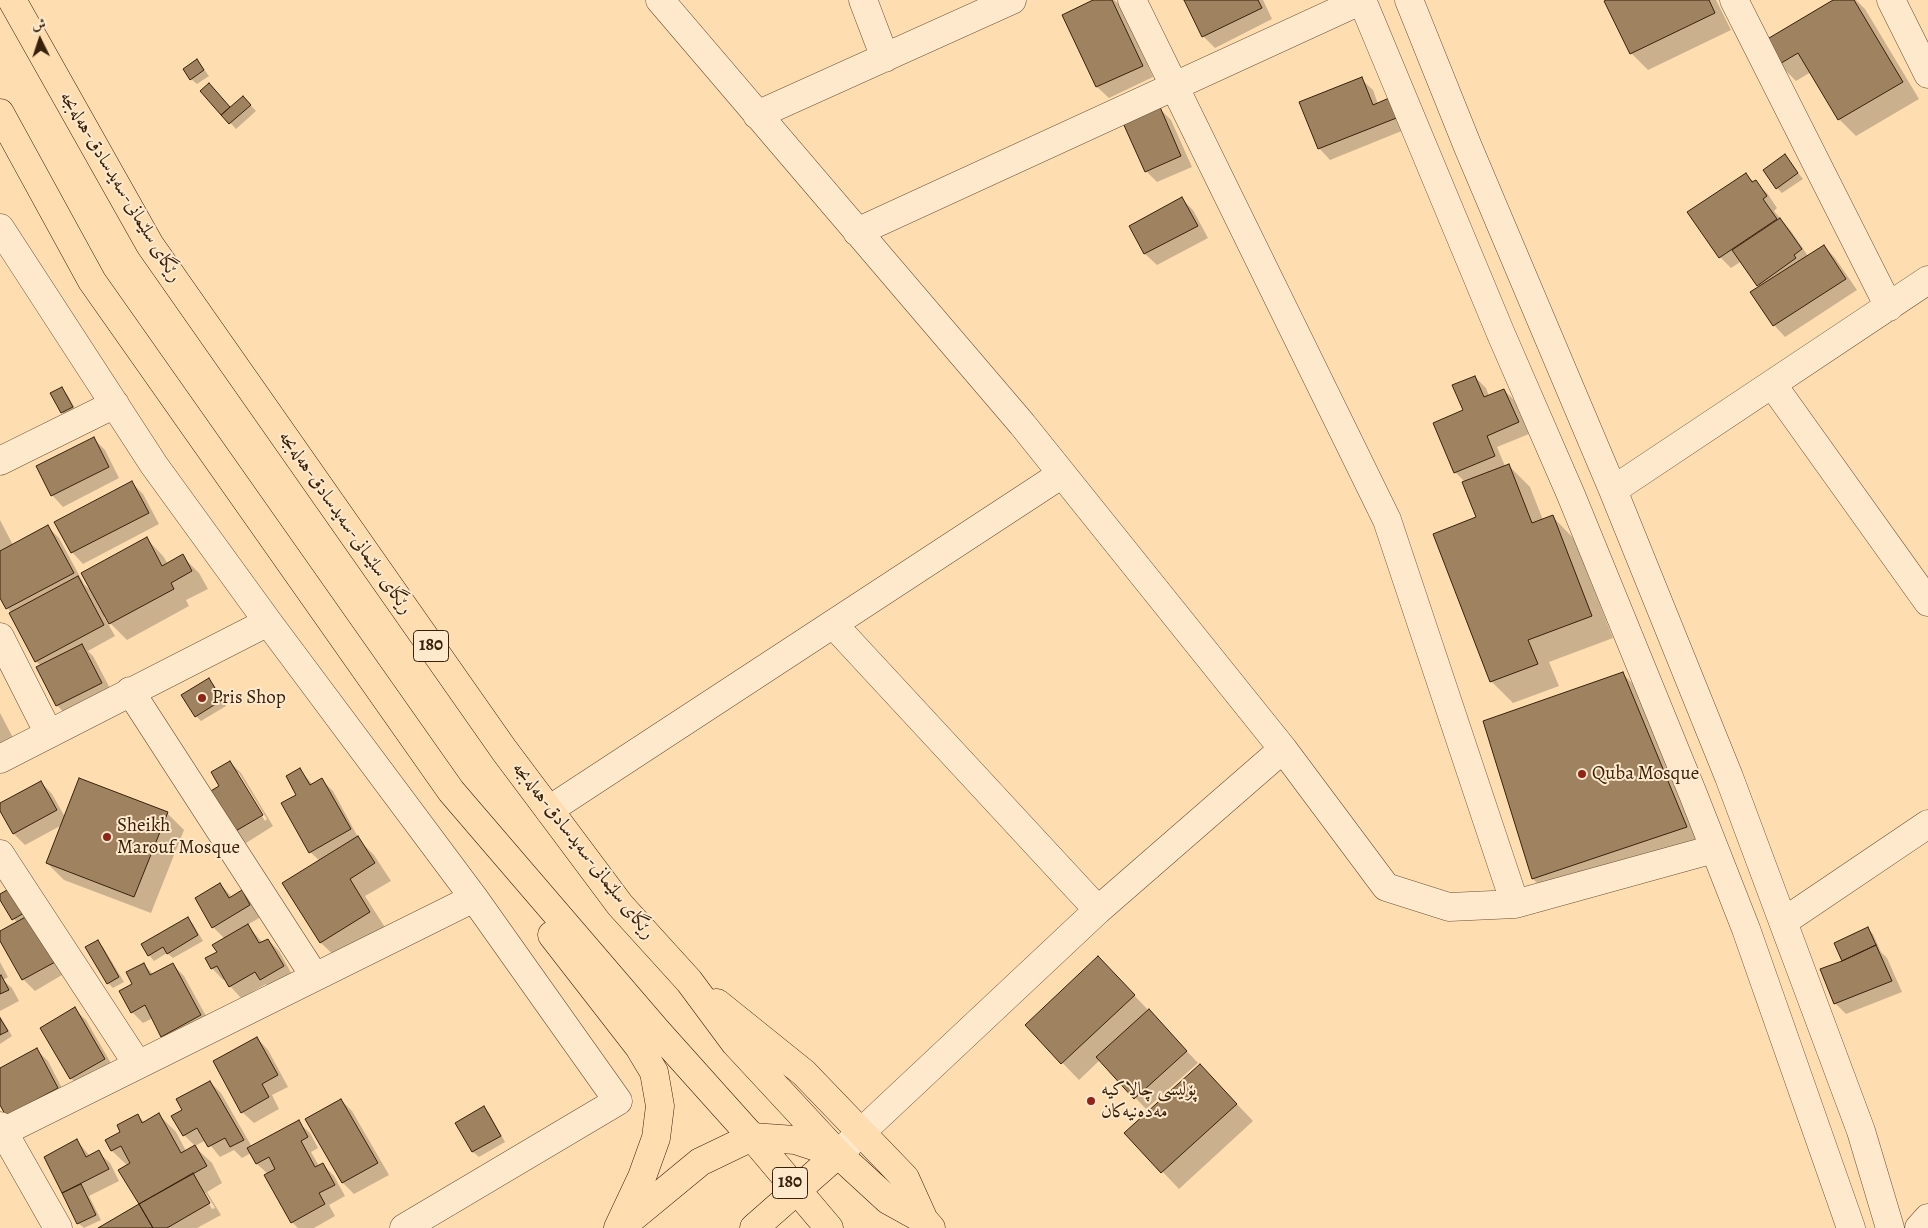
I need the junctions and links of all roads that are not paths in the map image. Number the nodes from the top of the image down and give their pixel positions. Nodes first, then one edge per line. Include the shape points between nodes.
1 (12, 0) edge
2 (660, 0) edge
3 (864, 0) edge
4 (1012, 0) edge
5 (1132, 0) edge
6 (1362, 0) edge
7 (1409, 0) edge
8 (1734, 0) edge
9 (1891, 0) edge
10 (885, 58) junction
11 (1928, 74) edge
12 (1174, 87) junction
13 (0, 113) edge
14 (757, 115) junction
15 (1468, 147) junction
16 (1430, 164) junction
17 (0, 228) edge
18 (857, 232) junction
19 (1928, 280) edge
20 (1889, 307) junction
21 (1772, 384) junction
22 (115, 404) junction
23 (0, 461) edge
24 (1062, 474) junction
25 (1613, 490) junction
26 (1928, 602) edge
27 (268, 622) junction
28 (833, 624) junction
29 (0, 637) edge
30 (130, 691) junction
31 (49, 734) junction
32 (1283, 749) junction
33 (0, 759) edge
34 (549, 810) junction
35 (1928, 824) edge
36 (490, 836) junction
37 (1714, 849) junction
38 (0, 854) edge
39 (474, 898) junction
40 (1515, 904) junction
41 (1098, 910) junction
42 (1783, 922) junction
43 (315, 977) junction
44 (689, 980) junction
45 (138, 1065) junction
46 (2, 1129) edge
47 (1861, 1131) junction
48 (861, 1133) junction
49 (752, 1136) junction
50 (1822, 1147) junction
51 (838, 1154) junction
52 (796, 1190) junction
53 (1928, 1218) edge
54 (921, 1225) edge
55 (826, 1226) edge
56 (58, 1228) edge
57 (404, 1228) edge
58 (619, 1228) edge
59 (754, 1228) edge
60 (1851, 1228) edge
61 (1890, 1228) edge
62 (1919, 1228) edge

1 - 34 main road, رێگای سلێمانی-سەیدسادق-هەلەبجە / 180 via 150,245
2 - 14 street
3 - 10 street
4 - 10 street
5 - 12 street
6 - 12 street
6 - 16 street
7 - 15 street
8 - 20 street
9 - 11 street
10 - 14 street
12 - 18 street
12 - 40 street via 1387,520
13 - 36 main road, 180 via 92,281 452,791
14 - 18 street
15 - 16 street
15 - 25 street
16 - 37 street via 1619,610
17 - 22 street
18 - 24 street
19 - 20 street
20 - 21 street
21 - 25 street
21 - 26 street
22 - 23 street
22 - 27 street via 154,465
24 - 28 street
24 - 32 street
25 - 42 street via 1729,777
27 - 30 street
27 - 39 street
28 - 34 street
28 - 41 street
29 - 31 street
30 - 31 street
30 - 43 street
31 - 33 street
32 - 40 street via 1386,887 1448,907
32 - 41 street
34 - 44 main road, رێگای سلێمانی-سەیدسادق-هەلەبجە / 180 via 620,905
35 - 42 street
36 - 49 main road, 180
36 - 58 main road via 527,903 639,1047 654,1072 660,1106 656,1138
37 - 40 street
37 - 50 street via 1746,929
38 - 45 street
39 - 43 street
39 - 57 street via 618,1101
41 - 48 street
42 - 47 street
43 - 45 street
44 - 48 main road via 804,1073
44 - 51 main road, رێگای سلێمانی-سەیدسادق-هەلەبجە / 180 via 735,1043
45 - 46 street
46 - 56 street
47 - 50 street
47 - 61 street
48 - 51 street
48 - 54 main road via 904,1178
49 - 51 main road via 795,1140
49 - 52 main road, 180
49 - 58 main road via 700,1162
50 - 60 street
51 - 52 main road
51 - 54 main road, رێگای سلێمانی-سەیدسادق-هەلەبجە / 180
52 - 55 main road, 180
52 - 59 main road
53 - 62 street

